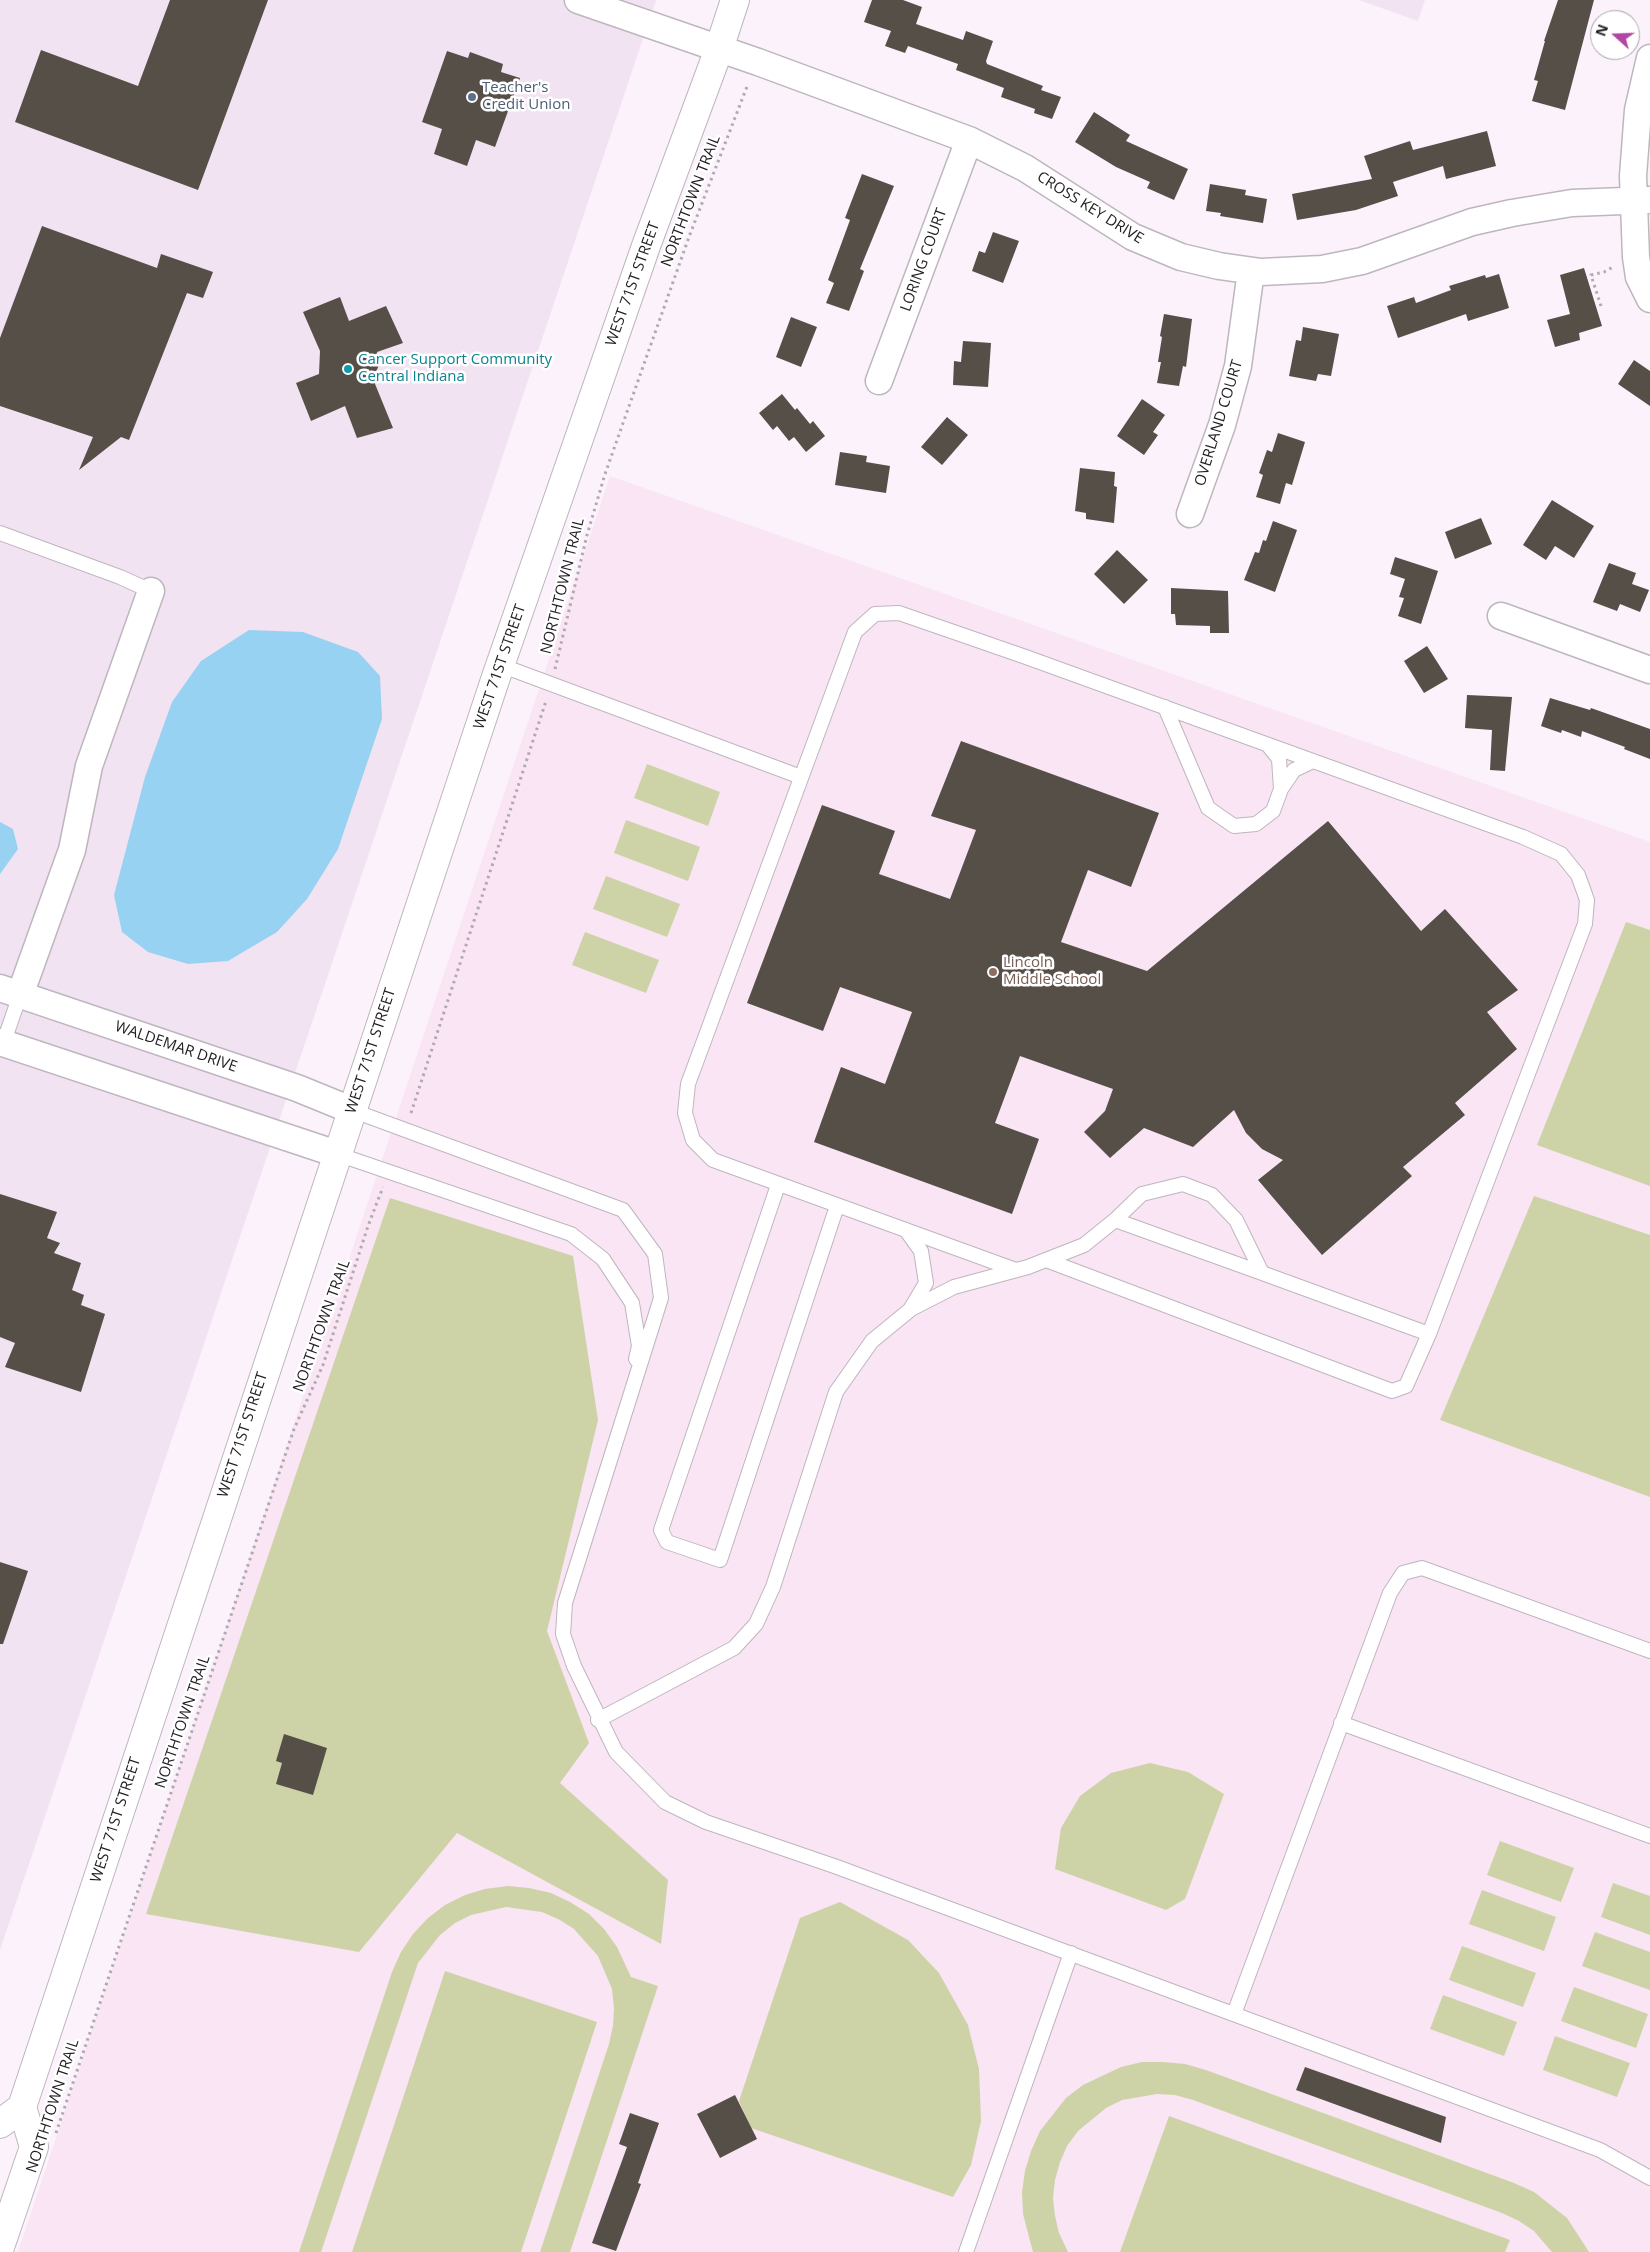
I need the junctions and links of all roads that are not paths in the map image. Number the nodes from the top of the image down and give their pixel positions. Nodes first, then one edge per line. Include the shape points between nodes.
1 (578, 0) edge
2 (735, 0) edge
3 (719, 49) junction
4 (1650, 58) edge
5 (969, 140) junction
6 (1642, 200) edge
7 (1251, 271) junction
8 (1650, 299) edge
9 (879, 381) dead end
10 (1190, 514) dead end
11 (0, 533) edge
12 (151, 591) joint
13 (1501, 616) dead end
14 (500, 665) junction
15 (1650, 670) edge
16 (1165, 707) junction
17 (1267, 744) junction
18 (1313, 761) junction
19 (801, 777) junction
20 (1281, 789) junction
21 (10, 992) edge
22 (1, 1046) edge
23 (351, 1110) junction
24 (337, 1154) junction
25 (778, 1184) junction
26 (837, 1206) junction
27 (1115, 1220) junction
28 (906, 1230) junction
29 (1046, 1260) junction
30 (1016, 1270) junction
31 (1262, 1273) junction
32 (911, 1309) junction
33 (1430, 1334) junction
34 (627, 1409) junction
35 (1650, 1651) edge
36 (598, 1720) junction
37 (1341, 1723) junction
38 (1650, 1836) edge
39 (1071, 1953) junction
40 (1234, 2014) junction
41 (22, 2107) junction
42 (0, 2124) edge
43 (1650, 2178) edge
44 (0, 2247) edge
45 (966, 2252) edge

1 - 3 street, CROSS KEY DRIVE
2 - 3 main road, WEST 71ST STREET
3 - 5 street, CROSS KEY DRIVE
3 - 14 main road, WEST 71ST STREET via 646,246
4 - 6 street via 1638,110 1633,170
5 - 7 street, CROSS KEY DRIVE via 1025,168 1142,241 1190,260
5 - 9 street, LORING COURT
6 - 7 street, CROSS KEY DRIVE via 1552,205 1472,222 1352,264 1302,272
6 - 8 street via 1636,257 1639,277
7 - 10 street, OVERLAND COURT via 1238,366 1222,425
11 - 12 lane
12 - 21 street via 89,766 72,850
13 - 15 street
14 - 19 lane
14 - 23 main road, WEST 71ST STREET
16 - 17 lane
16 - 19 lane via 899,613 875,614 855,632
16 - 20 lane via 1208,808 1234,826 1256,824 1274,811
17 - 18 lane
17 - 20 lane via 1279,759
18 - 20 lane via 1294,770
18 - 33 lane via 1523,837 1561,854 1578,875 1587,900 1585,924
19 - 25 lane via 688,1084 684,1113 693,1140 713,1160
21 - 22 lane
21 - 23 street, WALDEMAR DRIVE via 297,1088
22 - 24 street
23 - 24 main road, WEST 71ST STREET
23 - 34 lane via 623,1210 655,1254 661,1298
24 - 34 lane via 571,1234 602,1259 632,1303 639,1346
24 - 41 main road, WEST 71ST STREET
25 - 26 lane
25 - 26 lane via 662,1530 667,1542 720,1560
26 - 28 lane
27 - 29 lane via 1084,1245
27 - 31 lane
27 - 31 lane via 1142,1194 1184,1184 1212,1195 1236,1220
28 - 30 lane
28 - 32 lane via 921,1251 926,1283
29 - 30 lane
29 - 33 lane via 1392,1391 1406,1386
30 - 32 lane via 954,1286
31 - 33 lane
32 - 36 lane via 872,1341 836,1392 773,1586 756,1624 734,1648
34 - 36 lane via 565,1603 563,1634
35 - 37 lane via 1422,1568 1403,1574 1390,1593
36 - 39 lane via 616,1752 665,1802 706,1822
37 - 38 lane
37 - 40 lane
39 - 40 lane
39 - 45 lane
40 - 43 lane via 1600,2150
41 - 42 main road
41 - 44 main road via 34,2147

